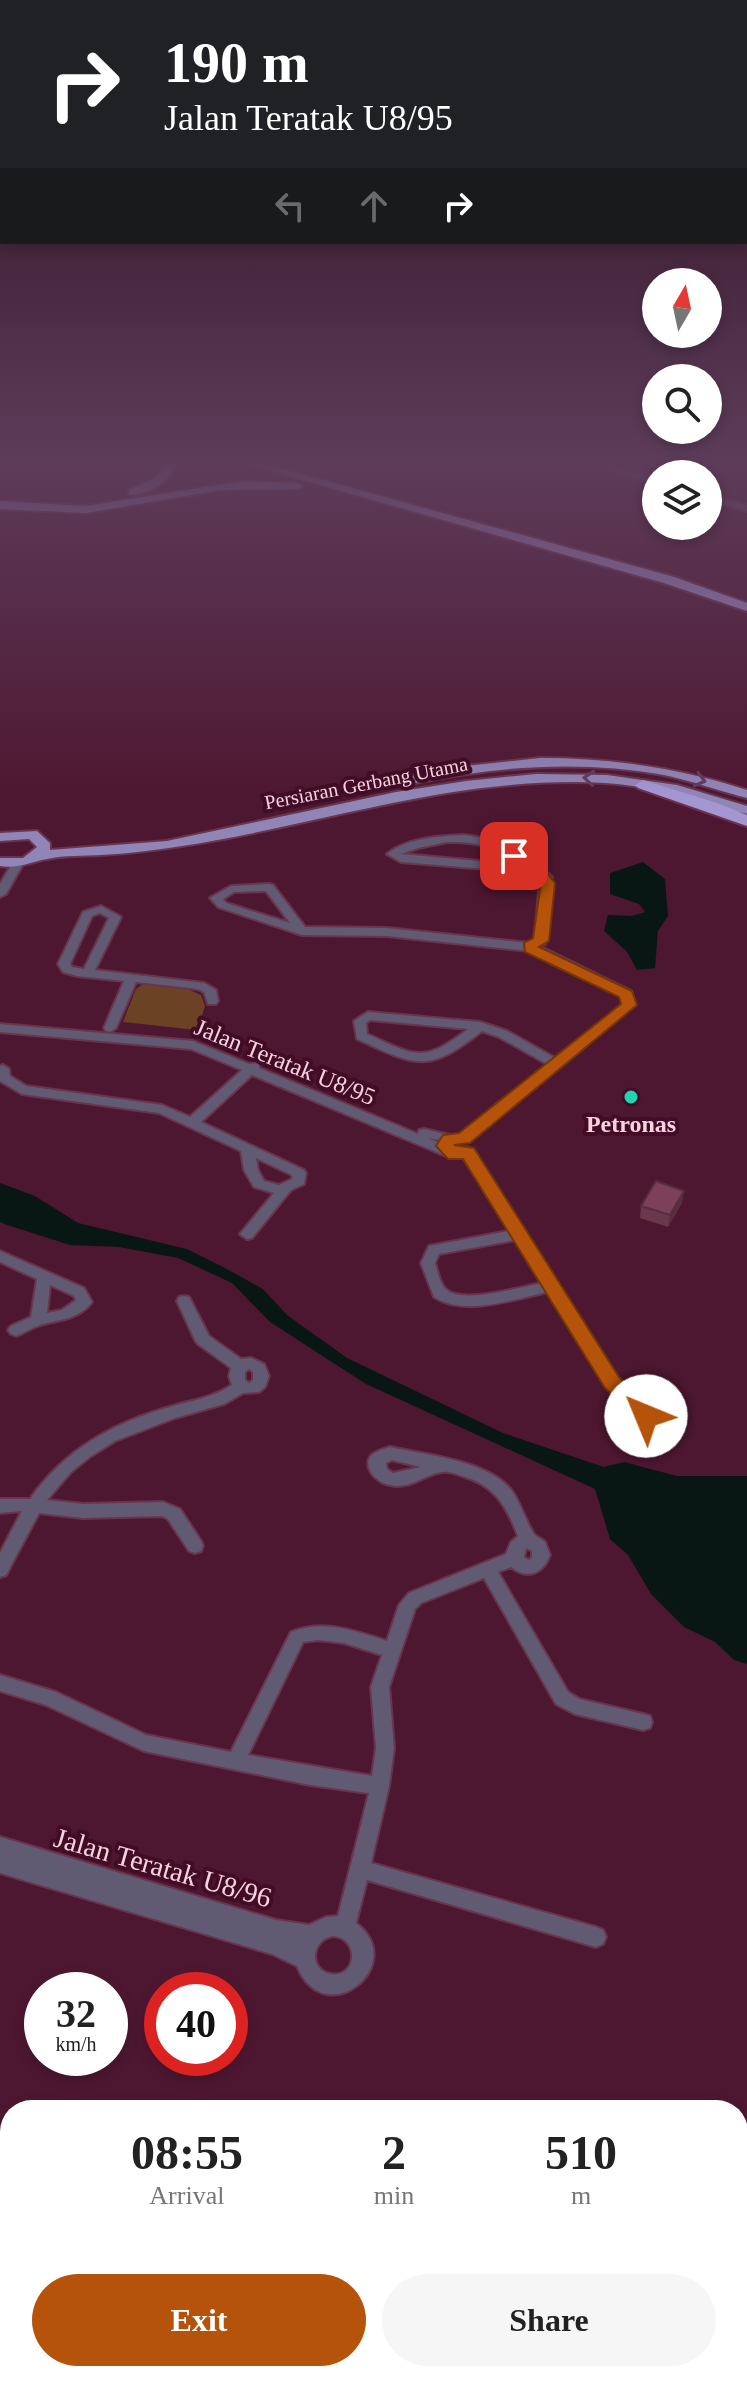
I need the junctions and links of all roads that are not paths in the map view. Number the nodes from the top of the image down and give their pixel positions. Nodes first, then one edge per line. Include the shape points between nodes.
1 (643, 573) edge
2 (673, 573) edge
3 (692, 587) junction
4 (747, 595) edge
5 (747, 607) edge
6 (747, 614) edge
7 (643, 785) junction
8 (747, 794) edge
9 (747, 810) edge
10 (747, 821) edge
11 (0, 837) edge
12 (42, 848) junction
13 (0, 862) edge
14 (17, 864) junction
15 (538, 870) junction
16 (0, 894) edge
17 (302, 931) junction
18 (538, 947) junction
19 (88, 973) junction
20 (132, 977) junction
21 (212, 1001) dead end
22 (0, 1019) edge
23 (480, 1026) junction
24 (0, 1028) edge
25 (110, 1028) junction
26 (556, 1064) junction
27 (254, 1066) junction
28 (3, 1069) dead end
29 (193, 1122) junction
30 (459, 1146) junction
31 (247, 1147) junction
32 (285, 1189) junction
33 (247, 1234) dead end
34 (518, 1234) junction
35 (0, 1256) edge
36 (44, 1278) junction
37 (551, 1286) junction
38 (184, 1301) dead end
39 (38, 1320) junction
40 (16, 1330) dead end
41 (241, 1367) junction
42 (242, 1386) junction
43 (646, 1416) dead end
44 (442, 1465) dead end
45 (33, 1505) junction
46 (0, 1506) edge
47 (195, 1546) dead end
48 (487, 1568) junction
49 (0, 1570) edge
50 (391, 1650) junction
51 (0, 1683) edge
52 (643, 1722) dead end
53 (235, 1762) junction
54 (380, 1786) junction
55 (0, 1846) edge
56 (0, 1864) edge
57 (360, 1869) junction
58 (345, 1928) junction
59 (312, 1935) junction
60 (596, 1937) dead end
61 (305, 1959) junction

1 - 3 highway
2 - 4 highway
3 - 5 highway
3 - 6 highway
7 - 9 main road, Persiaran Gerbang Utama via 692,792
7 - 10 highway
7 -> 12 main road, Persiaran Gerbang Utama via 568,776 491,779 436,786 166,845
12 -> 8 main road, Persiaran Gerbang Utama via 151,837 462,768 521,762 638,767
11 - 12 main road, Persiaran Gerbang Utama via 23,833
12 - 14 main road, Persiaran Gerbang Utama
13 - 14 main road, Persiaran Gerbang Utama
14 - 16 street
15 - 15 street via 401,859 393,854 456,836 475,837
15 - 18 street via 548,883
17 - 17 street via 269,887 231,889 216,898 222,905
17 - 18 street via 387,932
18 - 26 street via 630,1000 626,1010
19 - 19 street via 64,964 87,914 101,909 115,917
19 - 20 street
20 - 21 street via 200,986 210,990
20 - 25 street
22 - 25 street, Jalan Teratak U8/95
23 - 23 street via 445,1054 422,1061 357,1030 368,1016
23 - 26 street
24 - 27 street, Jalan Teratak U8/95 via 175,1042
25 - 27 street, Jalan Teratak U8/95 via 186,1035
26 - 30 street
27 - 29 street
27 - 30 street, Jalan Teratak U8/95
28 - 29 street via 4,1078 22,1090 142,1103
29 - 31 street
30 - 34 street
31 - 32 street via 259,1184
31 - 32 street via 298,1171 299,1181
32 - 33 street
34 - 37 street
34 - 37 street via 434,1250 428,1263 439,1293 467,1301
35 - 36 street
36 - 39 street
36 - 39 street via 86,1300 66,1315
37 - 43 street via 612,1382
38 - 41 street via 203,1340
39 - 40 street
41 - 42 street via 234,1377
41 - 42 street via 255,1366 263,1374 255,1386
42 - 45 street via 107,1436 75,1457
44 - 48 street via 487,1476 501,1488 517,1510 528,1542 542,1551 539,1563 526,1566 514,1558
45 - 46 street
45 - 47 street via 83,1511 163,1509 174,1514
45 - 49 street
48 - 50 street via 415,1598
48 - 52 street via 562,1698
50 - 53 street via 333,1635 304,1632 297,1637
50 - 54 street via 380,1687 385,1748
51 - 53 street via 50,1698 144,1743
53 - 54 street
54 - 57 street
55 - 59 street, Jalan Teratak U8/96 via 276,1930
56 - 61 street, Jalan Teratak U8/96 via 274,1945
57 - 58 street
57 - 60 street
58 - 59 street via 328,1926
58 - 61 street via 362,1945 355,1975 324,1982 313,1976
59 - 61 street

